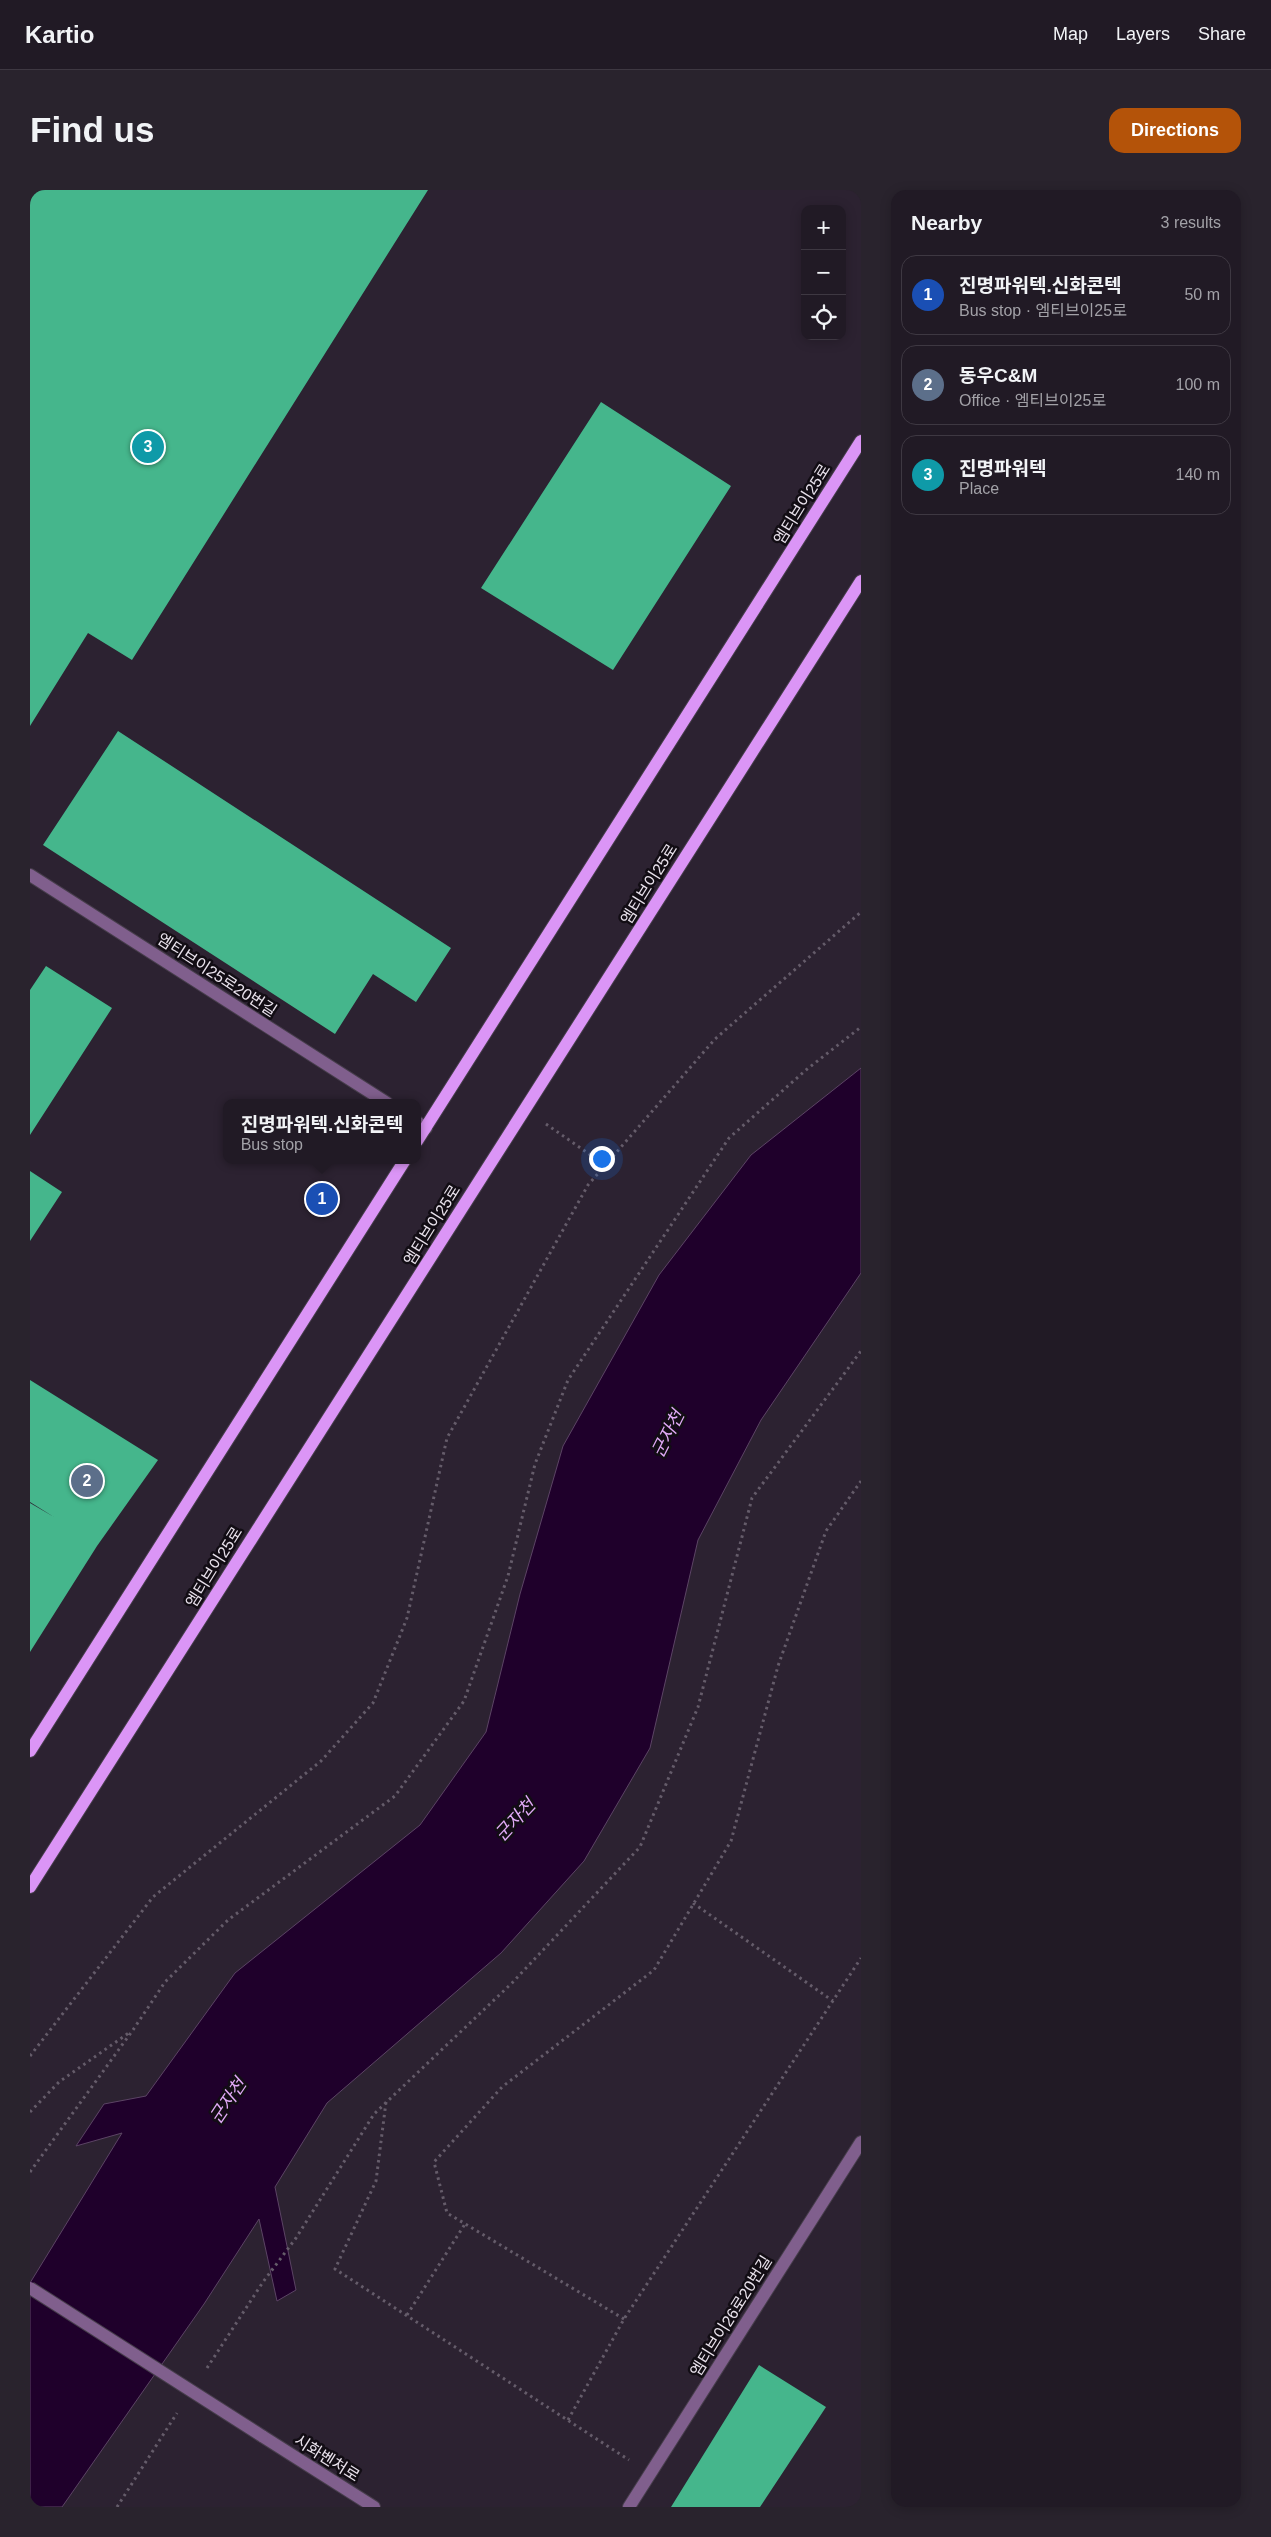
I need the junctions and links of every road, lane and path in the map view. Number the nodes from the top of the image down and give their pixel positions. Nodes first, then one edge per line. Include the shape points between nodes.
1 (861, 441) edge
2 (861, 581) edge
3 (30, 875) edge
4 (861, 912) edge
5 (861, 1027) edge
6 (381, 1099) edge
7 (525, 1109) junction
8 (421, 1125) edge
9 (402, 1164) edge
10 (605, 1165) junction
11 (861, 1351) edge
12 (861, 1481) edge
13 (30, 1751) edge
14 (30, 1887) edge
15 (693, 1903) junction
16 (861, 1958) edge
17 (833, 2001) junction
18 (133, 2030) junction
19 (30, 2056) edge
20 (386, 2102) junction
21 (30, 2112) edge
22 (861, 2142) edge
23 (30, 2172) edge
24 (465, 2224) junction
25 (263, 2282) dead end
26 (30, 2288) edge
27 (407, 2315) junction
28 (624, 2319) junction
29 (568, 2420) junction
30 (650, 2474) junction
31 (374, 2507) edge
32 (629, 2507) edge

1 - 8 main road, 엠티브이25로
2 - 7 main road, 엠티브이25로
3 - 6 street, 엠티브이25로20번길
4 - 10 path via 715,1039
5 - 18 path via 729,1138 568,1380 535,1464 508,1576 464,1701 396,1796 228,1920 165,1982
7 - 10 path
7 - 14 main road, 엠티브이25로
9 - 13 main road
10 - 19 path via 588,1185 446,1438 407,1618 372,1702 322,1761 153,1897
11 - 20 path via 752,1498 698,1707 640,1847 512,1983
12 - 15 path via 826,1531 778,1666 730,1841
15 - 17 path
15 - 24 path via 654,1970 502,2088 434,2162 447,2212
16 - 17 path
17 - 28 path
18 - 21 path via 59,2082
18 - 23 path
20 - 25 path via 374,2114 296,2238
20 - 27 path via 376,2181 336,2269
22 - 30 street, 엠티브이26로20번길
24 - 27 path
24 - 28 path
26 - 31 street, 시화벤처로, bridge
27 - 29 path
28 - 29 path
29 - 30 path
30 - 32 street, 엠티브이26로20번길

